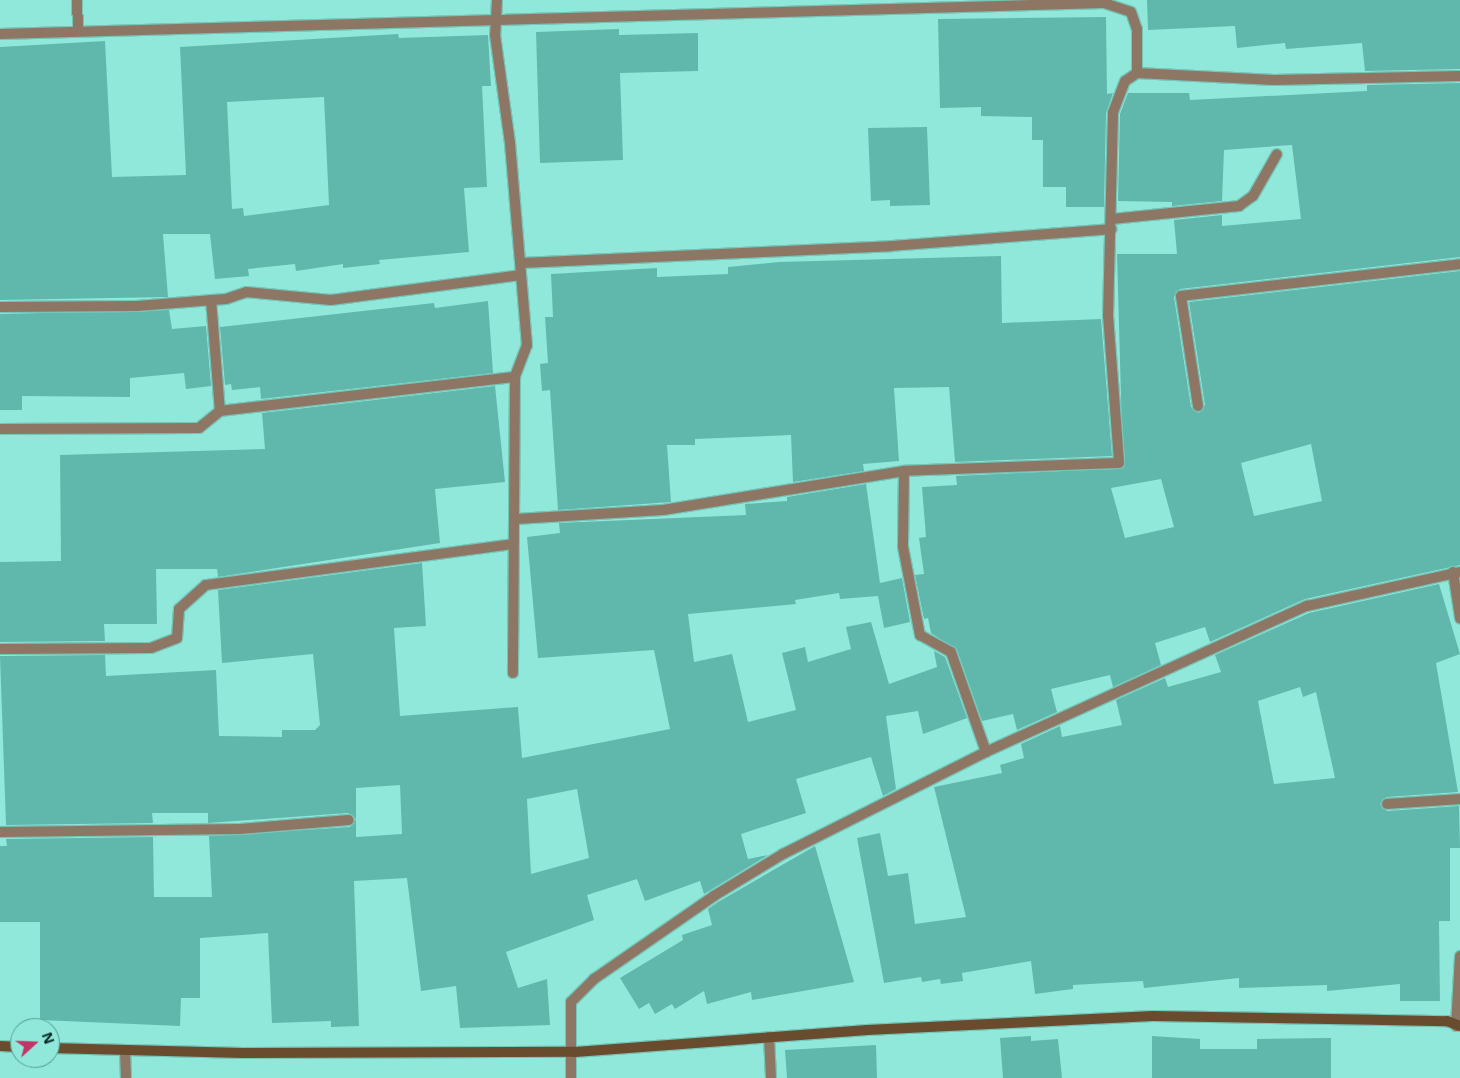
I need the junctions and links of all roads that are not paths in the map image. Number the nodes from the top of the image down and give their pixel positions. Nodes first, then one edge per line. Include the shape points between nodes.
1 (77, 0) edge
2 (497, 0) edge
3 (497, 19) junction
4 (78, 30) junction
5 (0, 34) edge
6 (1138, 73) junction
7 (1460, 76) edge
8 (1277, 154) dead end
9 (1111, 224) junction
10 (521, 264) junction
11 (1460, 264) edge
12 (520, 275) junction
13 (211, 300) junction
14 (0, 307) edge
15 (515, 378) junction
16 (1198, 406) dead end
17 (220, 411) junction
18 (0, 428) edge
19 (904, 471) junction
20 (516, 519) junction
21 (513, 544) junction
22 (1457, 572) edge
23 (1460, 618) edge
24 (0, 649) edge
25 (513, 673) dead end
26 (986, 752) junction
27 (1460, 799) edge
28 (1387, 804) dead end
29 (349, 820) dead end
30 (0, 832) edge
31 (1460, 956) edge
32 (1458, 1026) edge
33 (769, 1037) junction
34 (60, 1048) edge
35 (125, 1050) junction
36 (575, 1052) junction
37 (126, 1078) edge
38 (571, 1078) edge
39 (771, 1078) edge

1 - 4 street
2 - 3 street
3 - 4 street via 343,28
3 - 6 street via 1104,3 1131,12 1137,30
3 - 10 street
4 - 5 street
6 - 7 street via 1274,80
6 - 9 street via 1125,81 1113,114
8 - 9 street via 1252,196 1239,206
9 - 10 street via 890,246
9 - 19 street via 1108,315 1119,463
10 - 12 street
11 - 16 street via 1181,296
12 - 13 street via 331,300 246,292
12 - 15 street via 527,345
13 - 14 street
13 - 17 street
15 - 17 street
15 - 20 street
17 - 18 street via 199,428
19 - 20 street via 662,510
19 - 26 street via 903,547 920,635 951,652
20 - 21 street
21 - 24 street via 206,584 179,609 177,638 151,648
21 - 25 street
22 - 23 street
22 - 26 street via 1307,606
26 - 36 street via 783,854 594,979 571,1002 569,1025
27 - 28 street
29 - 30 street via 240,829
31 - 32 street
32 - 33 street via 1447,1021 1153,1016
33 - 36 street
33 - 39 street
34 - 35 street
35 - 36 street
35 - 37 street
36 - 38 street

